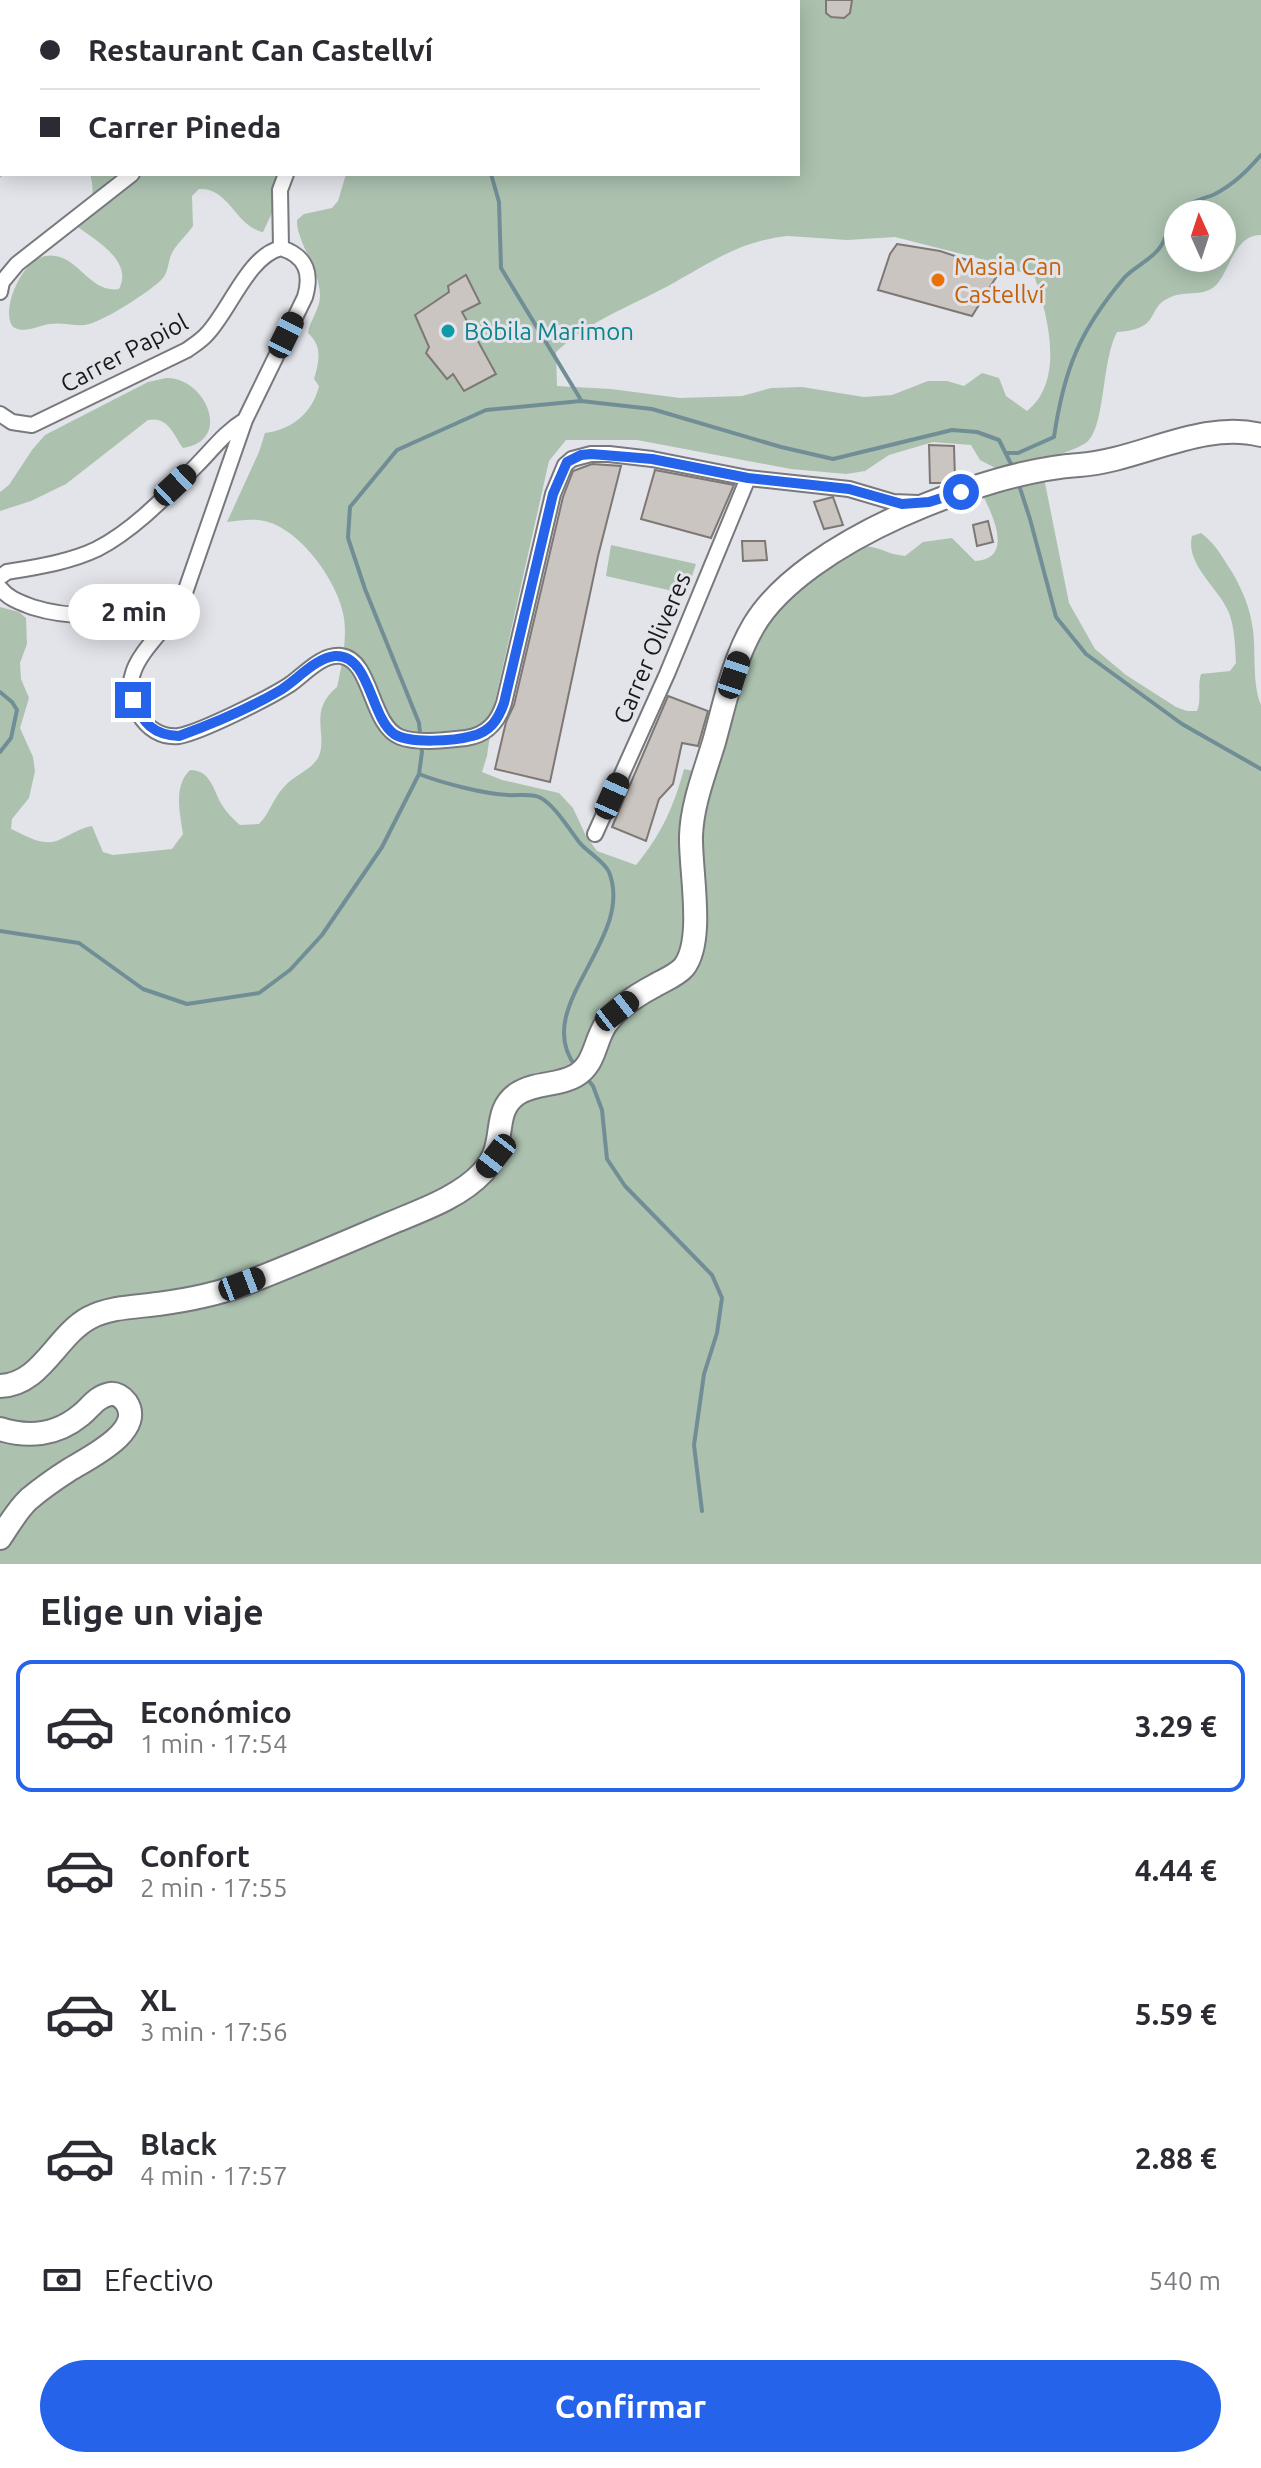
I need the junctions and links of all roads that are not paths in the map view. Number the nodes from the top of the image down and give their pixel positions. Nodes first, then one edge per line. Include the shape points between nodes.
1 (129, 176) edge
2 (285, 176) edge
3 (281, 248) junction
4 (0, 292) edge
5 (0, 414) edge
6 (245, 420) junction
7 (1261, 435) edge
8 (748, 478) junction
9 (865, 492) junction
10 (885, 515) junction
11 (0, 577) edge
12 (0, 588) edge
13 (181, 604) junction
14 (595, 834) dead end
15 (0, 1386) edge
16 (0, 1429) edge
17 (0, 1538) edge

1 - 4 street via 17,264
2 - 3 street via 280,190
3 - 5 street, Carrer Papiol via 258,261 209,332 187,350 32,425
3 - 6 street via 304,262 308,284
6 - 11 street via 117,537 73,558
6 - 13 street
7 - 10 street via 1226,432 1113,461 1058,466
8 - 9 street
8 - 13 street via 620,455 581,455 567,462 553,494 499,719 479,734 411,740 393,733 358,669 338,656 324,659 276,693 179,736 150,729 133,700 133,673
8 - 14 street, Carrer Oliveres
9 - 10 street
9 - 10 street
10 - 15 street via 813,566 755,622 695,808 693,946 686,965 603,1026 580,1072 533,1086 510,1100 502,1111 496,1156 481,1175 454,1194 221,1293 88,1318 30,1376
12 - 13 street via 21,603 83,617
16 - 17 street via 29,1436 48,1432 112,1394 127,1403 130,1415 115,1441 26,1502

